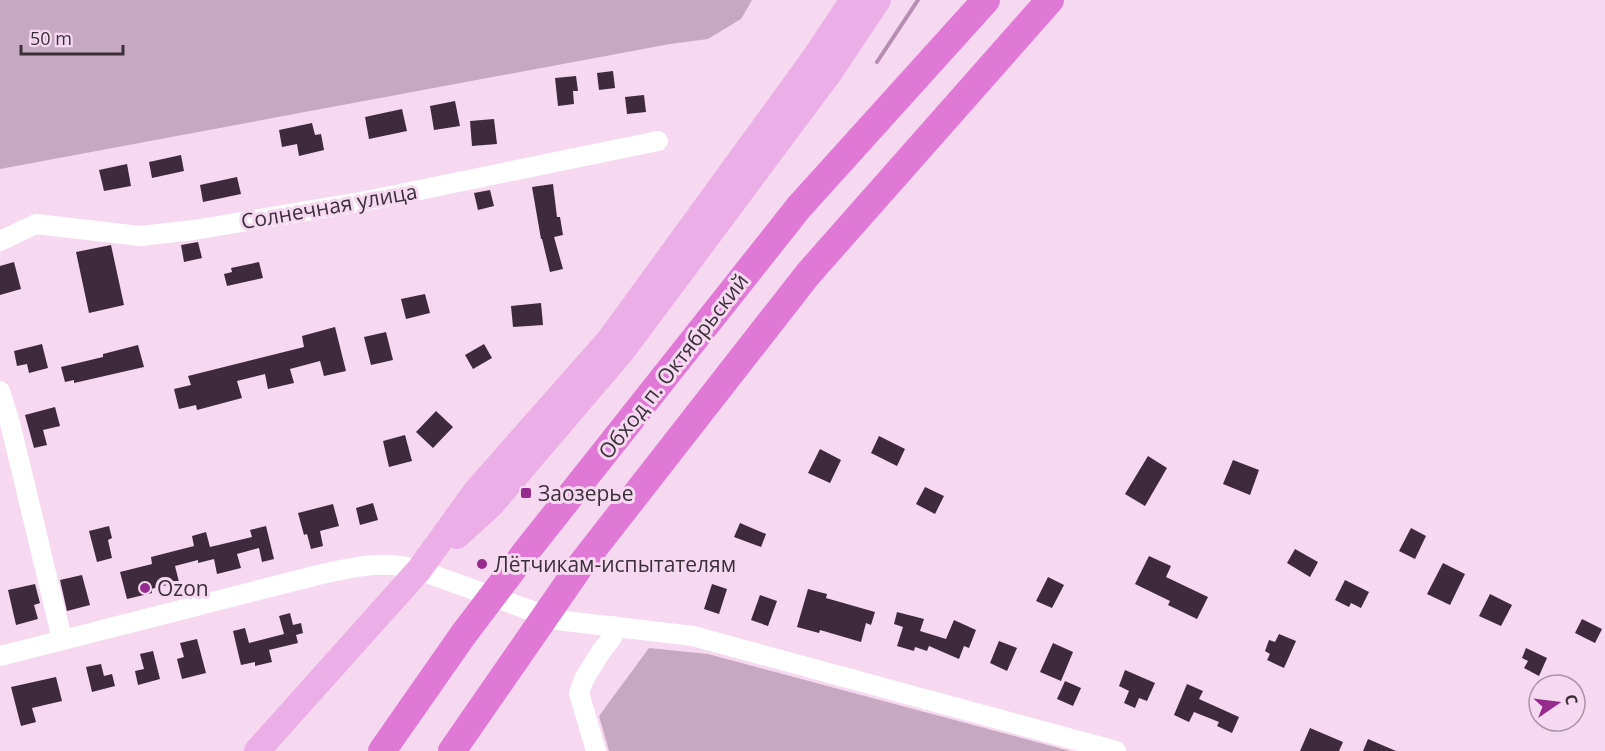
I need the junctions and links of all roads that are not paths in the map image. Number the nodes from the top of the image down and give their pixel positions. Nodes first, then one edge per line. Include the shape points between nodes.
1 (853, 0) edge
2 (878, 0) edge
3 (986, 0) edge
4 (1050, 0) edge
5 (658, 141) dead end
6 (0, 241) edge
7 (0, 391) edge
8 (419, 570) junction
9 (615, 626) junction
10 (62, 639) junction
11 (0, 656) edge
12 (257, 751) edge
13 (382, 751) edge
14 (452, 751) edge
15 (596, 751) edge
16 (1116, 751) edge

1 - 8 main road via 610,339 476,491
2 - 8 main road via 830,72 623,350 491,505
3 - 13 highway, Обход п. Октябрьский via 799,207 525,553
4 - 14 highway via 808,274 580,566
5 - 6 street, Солнечная улица via 366,201 194,230 140,236 36,224
7 - 10 street
8 - 9 street via 551,618
8 - 10 street via 387,563 360,565
8 - 12 main road
9 - 15 street via 614,636 600,653 579,693
9 - 16 street via 693,636
10 - 11 street

